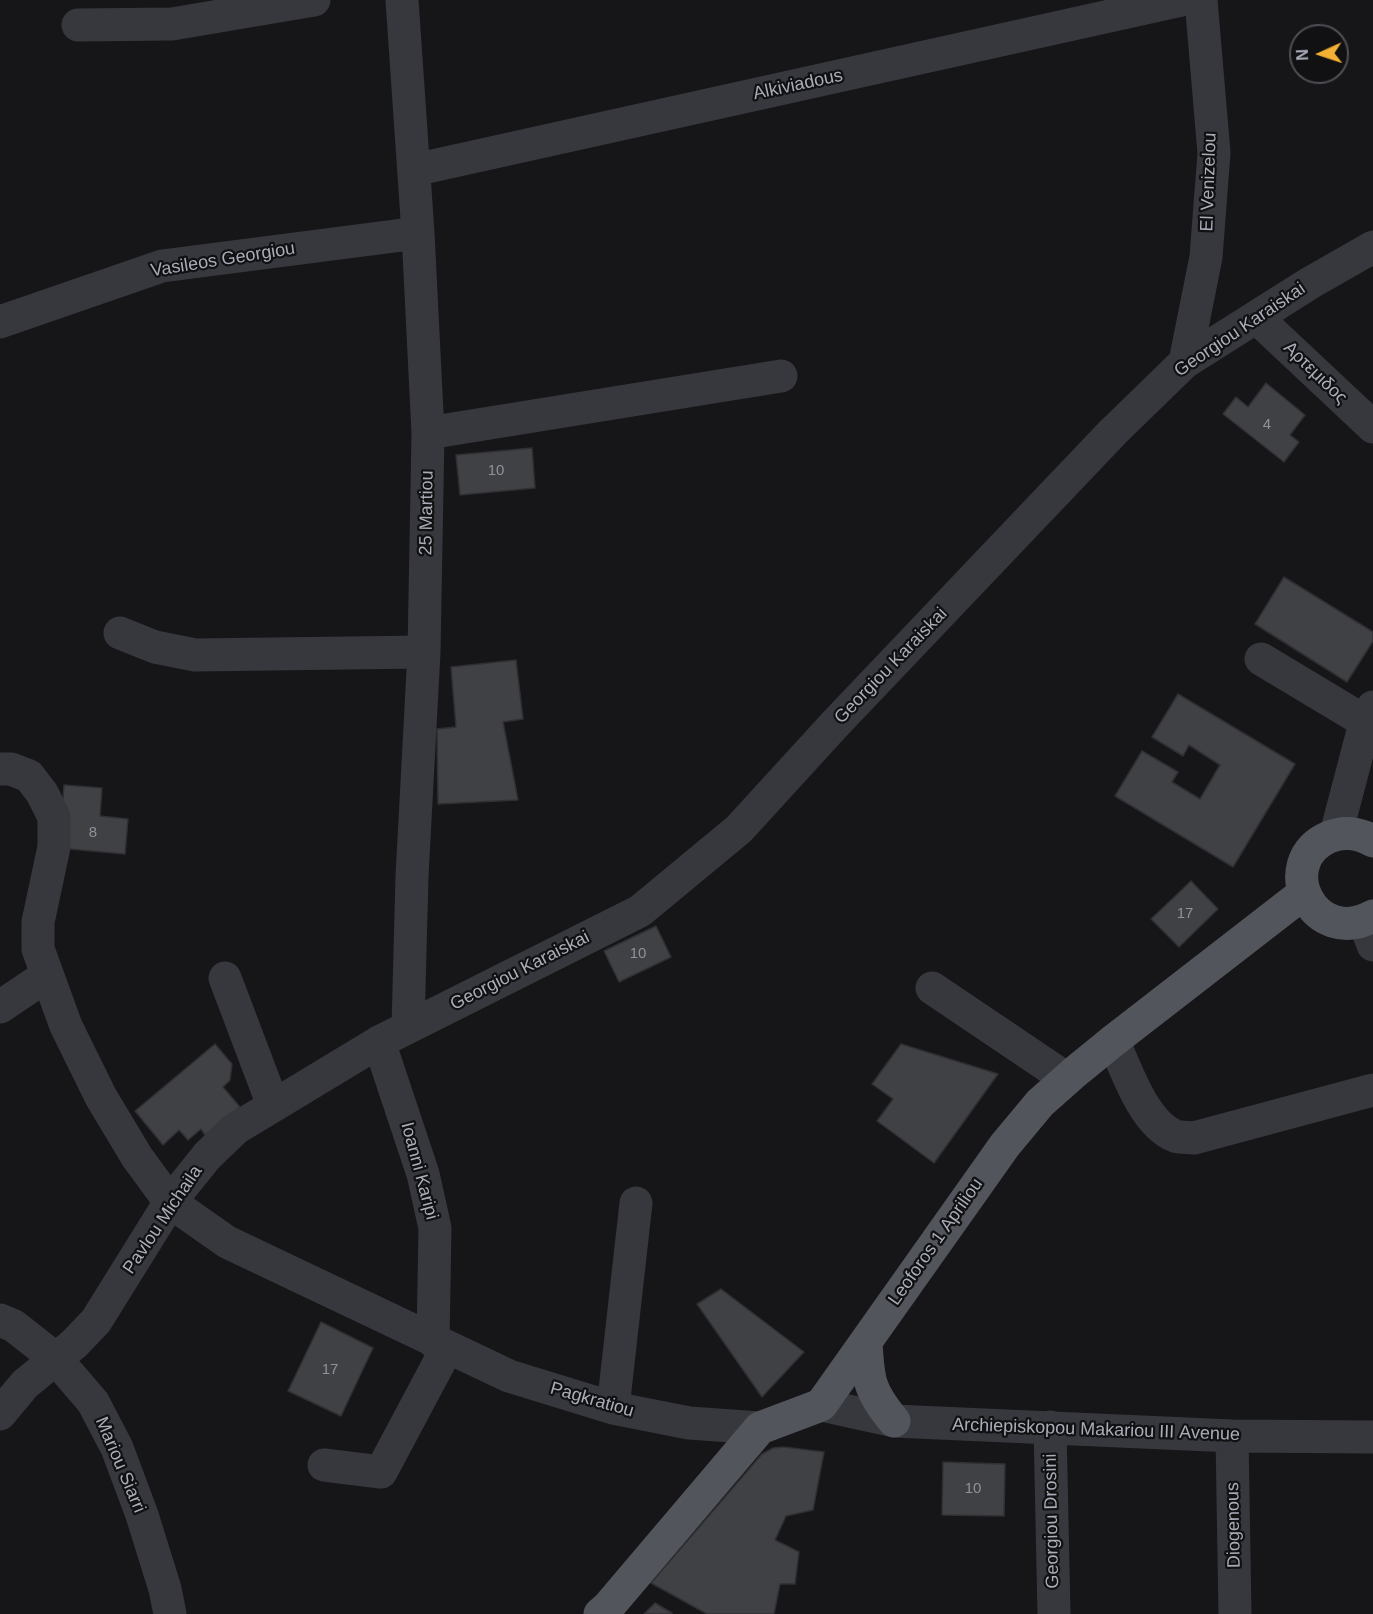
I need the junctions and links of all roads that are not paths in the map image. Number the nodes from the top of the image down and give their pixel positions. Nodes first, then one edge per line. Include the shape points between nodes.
1 (314, 0) edge
2 (402, 0) edge
3 (1182, 0) edge
4 (1201, 0) edge
5 (78, 25) dead end
6 (414, 170) junction
7 (418, 233) junction
8 (1373, 247) edge
9 (1257, 318) junction
10 (0, 322) edge
11 (1185, 362) junction
12 (780, 376) dead end
13 (1373, 427) edge
14 (428, 433) junction
15 (120, 633) dead end
16 (424, 652) junction
17 (1261, 659) dead end
18 (1370, 714) edge
19 (0, 769) edge
20 (1336, 834) junction
21 (1373, 841) edge
22 (1304, 893) junction
23 (1370, 928) edge
24 (46, 976) junction
25 (225, 978) dead end
26 (932, 988) dead end
27 (0, 1007) edge
28 (408, 1027) junction
29 (1113, 1041) junction
30 (379, 1042) junction
31 (1067, 1079) junction
32 (1373, 1090) edge
33 (273, 1105) junction
34 (170, 1202) junction
35 (636, 1203) dead end
36 (0, 1320) edge
37 (866, 1342) junction
38 (440, 1344) junction
39 (56, 1359) junction
40 (821, 1405) junction
41 (613, 1408) junction
42 (0, 1414) edge
43 (894, 1421) junction
44 (1050, 1427) junction
45 (760, 1428) junction
46 (1232, 1436) junction
47 (1373, 1437) edge
48 (324, 1465) dead end
49 (170, 1614) edge
50 (600, 1614) edge
51 (1054, 1614) edge
52 (1235, 1614) edge

1 - 5 street via 172,24
2 - 6 street, 25 Martiou
3 - 6 street, Alkiviadous
4 - 11 street, El Venizelou via 1214,153 1206,257
6 - 7 street, 25 Martiou
7 - 10 street, Vasileos Georgiou via 162,266
7 - 14 street, 25 Martiou
8 - 9 street, Georgiou Karaiskai
9 - 11 street, Georgiou Karaiskai
9 - 13 street, Αρτεμιδος
11 - 28 street, Georgiou Karaiskai via 1112,433 739,829 639,911
12 - 14 street
14 - 16 street, 25 Martiou
15 - 16 street via 195,655
16 - 28 street, 25 Martiou
17 - 18 street
18 - 20 street
19 - 24 street, Pagkratiou via 29,776 54,817 54,847 38,922 38,950
20 - 21 main road via 1350,833
20 - 22 main road via 1311,850 1301,879
22 - 23 main road via 1322,917
22 - 29 main road, Leoforos 1 Apriliou
24 - 27 street
24 - 34 street, Pagkratiou via 101,1097
25 - 33 street
26 - 31 street
28 - 30 street, Georgiou Karaiskai
29 - 31 main road, Leoforos 1 Apriliou
29 - 32 street via 1149,1114 1177,1137 1194,1138
30 - 33 street, Pavlou Michaila
30 - 38 street, Ioanni Karipi via 423,1174 435,1228
31 - 37 main road, Leoforos 1 Apriliou via 1040,1103 1005,1145
33 - 34 street, Pavlou Michaila via 235,1129
34 - 38 street, Pagkratiou via 227,1242
34 - 39 street, Pavlou Michaila via 96,1321
35 - 41 street
36 - 39 street, Mariou Siarri via 14,1326
37 - 40 main road, Leoforos 1 Apriliou
37 - 43 main road via 868,1377 878,1401
38 - 41 street, Pagkratiou via 508,1376
38 - 48 street via 381,1472
39 - 42 street, Pavlou Michaila via 25,1384
39 - 49 street, Mariou Siarri via 93,1402 117,1448 142,1515
40 - 43 street, Archiepiskopou Makariou III Avenue
40 - 45 main road
41 - 45 street, Pagkratiou via 689,1423
43 - 44 street, Archiepiskopou Makariou III Avenue
44 - 46 street, Archiepiskopou Makariou III Avenue
44 - 51 street, Georgiou Drosini
45 - 50 main road
46 - 47 street, Archiepiskopou Makariou III Avenue
46 - 52 street, Diogenous

